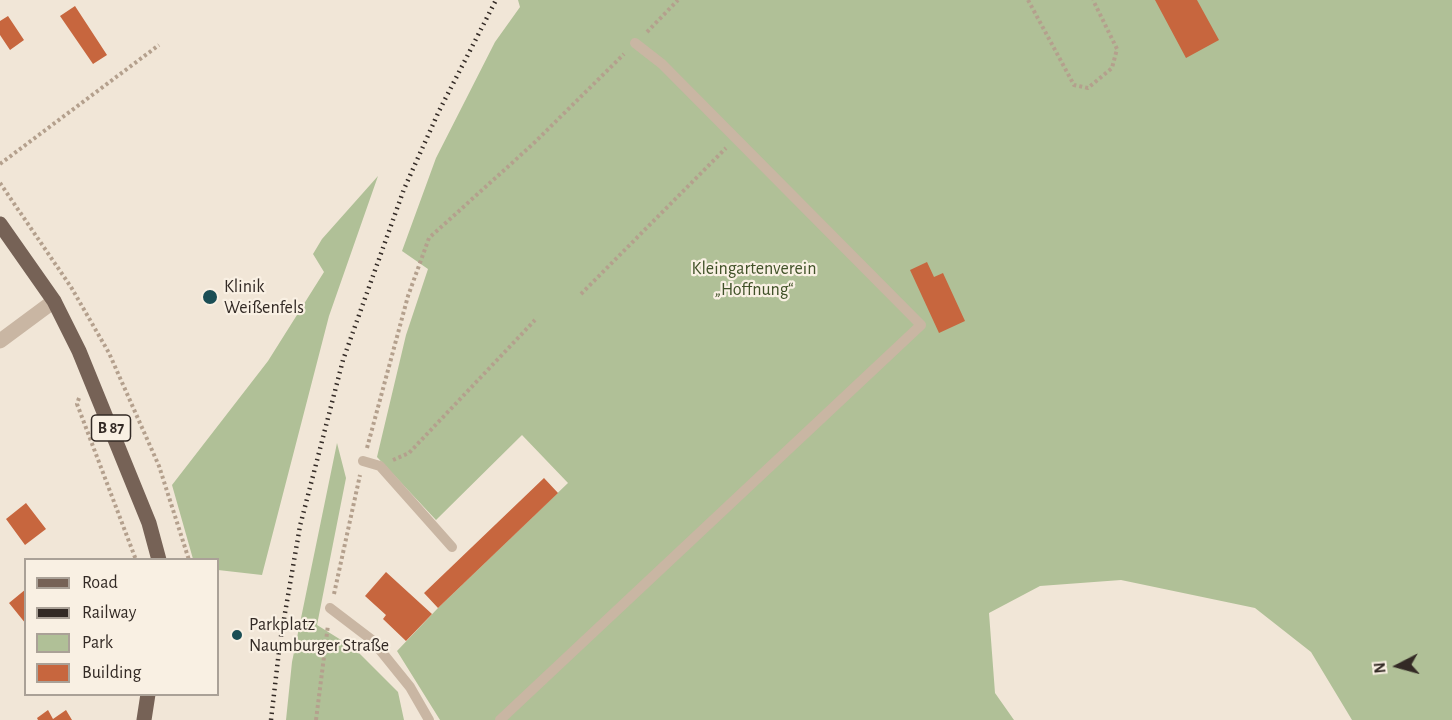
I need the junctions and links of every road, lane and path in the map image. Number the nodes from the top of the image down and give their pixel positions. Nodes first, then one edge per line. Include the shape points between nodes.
1 (678, 0) edge
2 (1028, 0) edge
3 (1093, 0) edge
4 (635, 43) junction
5 (159, 45) dead end
6 (735, 139) junction
7 (0, 164) edge
8 (0, 224) edge
9 (581, 294) dead end
10 (54, 301) junction
11 (535, 321) dead end
12 (0, 341) edge
13 (88, 374) junction
14 (363, 461) junction
15 (381, 466) junction
16 (452, 547) dead end
17 (135, 558) edge
18 (158, 558) edge
19 (330, 608) junction
20 (148, 696) edge
21 (144, 720) edge
22 (316, 720) edge
23 (429, 720) edge
24 (500, 720) edge

1 - 4 path
2 - 3 path via 1074,85 1088,88 1112,68 1117,49
4 - 6 lane via 662,64
4 - 14 path via 533,144 429,238 408,296
5 - 7 path
6 - 9 path
6 - 24 lane via 921,325
8 - 10 main road, B 87
10 - 12 street
10 - 13 main road, B 87
11 - 15 path via 409,453
13 - 17 path via 77,404
13 - 18 main road, B 87 via 149,523
14 - 15 lane
14 - 19 path
15 - 16 lane
19 - 22 path
19 - 23 lane via 372,640 410,687
20 - 21 main road

